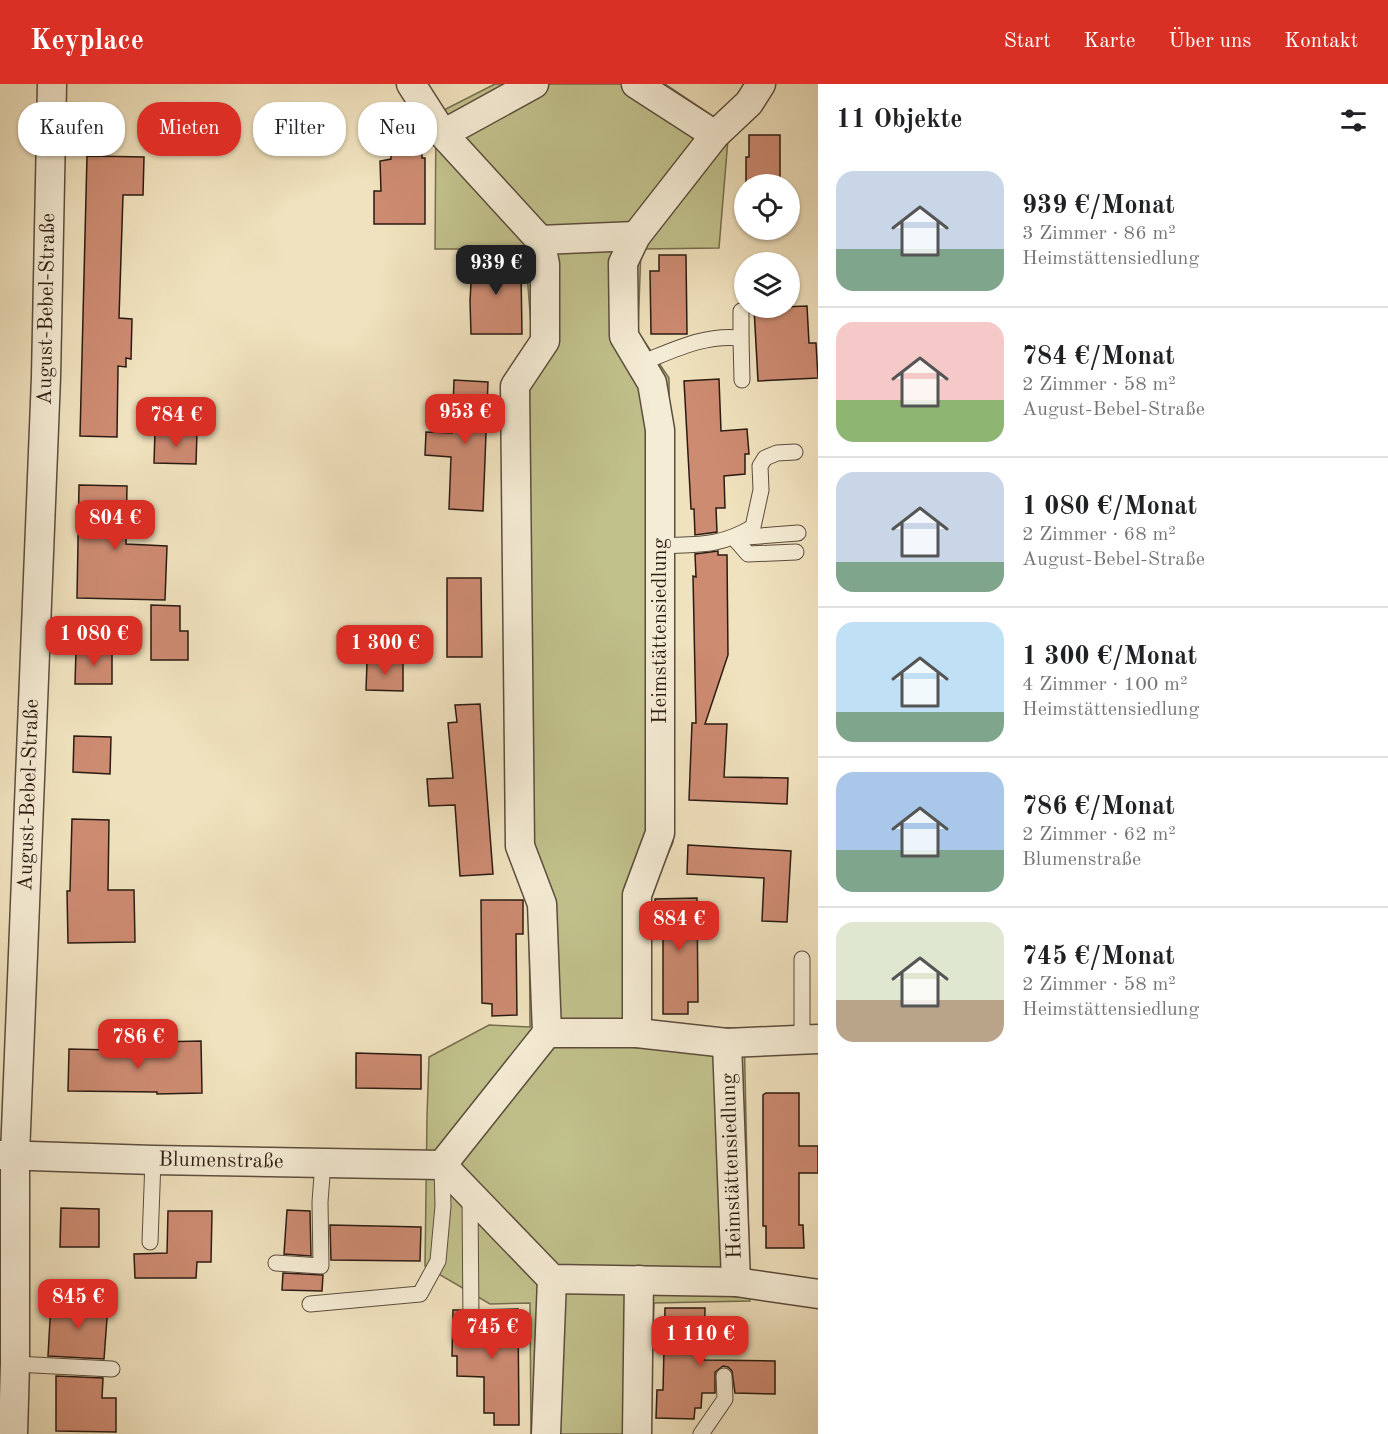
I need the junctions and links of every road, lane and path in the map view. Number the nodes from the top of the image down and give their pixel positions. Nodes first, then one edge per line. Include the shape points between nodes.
1 (52, 84) edge
2 (411, 84) edge
3 (534, 84) edge
4 (636, 84) edge
5 (761, 84) edge
6 (443, 134) junction
7 (716, 135) junction
8 (636, 236) junction
9 (540, 240) junction
10 (741, 318) edge
11 (741, 338) junction
12 (640, 363) junction
13 (742, 380) dead end
14 (795, 452) dead end
15 (798, 533) dead end
16 (734, 538) junction
17 (660, 546) junction
18 (796, 552) dead end
19 (802, 959) dead end
20 (547, 1033) junction
21 (637, 1033) junction
22 (810, 1039) edge
23 (727, 1043) junction
24 (8, 1155) edge
25 (153, 1160) junction
26 (323, 1162) junction
27 (442, 1165) junction
28 (470, 1193) junction
29 (150, 1242) dead end
30 (276, 1263) dead end
31 (552, 1279) junction
32 (639, 1280) junction
33 (736, 1282) junction
34 (818, 1294) edge
35 (310, 1304) dead end
36 (471, 1323) dead end
37 (15, 1364) junction
38 (112, 1369) dead end
39 (724, 1376) dead end
40 (13, 1434) edge
41 (546, 1434) edge
42 (637, 1434) edge
43 (701, 1434) edge

1 - 24 street, August-Bebel-Straße via 46,377
2 - 6 street
3 - 6 street
4 - 7 street
5 - 7 street, Heimstättensiedlung via 749,103
6 - 9 street
7 - 8 street, Heimstättensiedlung
8 - 9 street
8 - 12 street, Heimstättensiedlung via 622,262 624,336
9 - 20 street via 545,264 544,341 515,386 520,846 542,904
10 - 11 lane
11 - 12 lane via 722,336 694,342
11 - 13 lane
12 - 17 street, Heimstättensiedlung via 652,383 660,430
14 - 16 lane via 765,458 760,466 761,490 753,527
15 - 16 lane
16 - 17 lane via 717,543
16 - 18 lane via 748,554
17 - 21 street, Heimstättensiedlung via 660,833 637,895
19 - 22 lane
20 - 21 street, Heimstättensiedlung
20 - 27 street
21 - 23 street, Heimstättensiedlung
22 - 23 street
23 - 33 street, Heimstättensiedlung
24 - 25 street, Blumenstraße
24 - 37 street, August-Bebel-Straße
25 - 26 street, Blumenstraße
25 - 29 lane
26 - 27 street, Blumenstraße
26 - 30 lane via 321,1266
27 - 28 street
27 - 35 lane via 438,1261 420,1294
28 - 31 street
28 - 36 lane
31 - 32 street, Heimstättensiedlung
31 - 41 street
32 - 33 street, Heimstättensiedlung
32 - 42 street
33 - 34 street
37 - 38 lane
37 - 40 street, August-Bebel-Straße
39 - 43 lane via 725,1399

